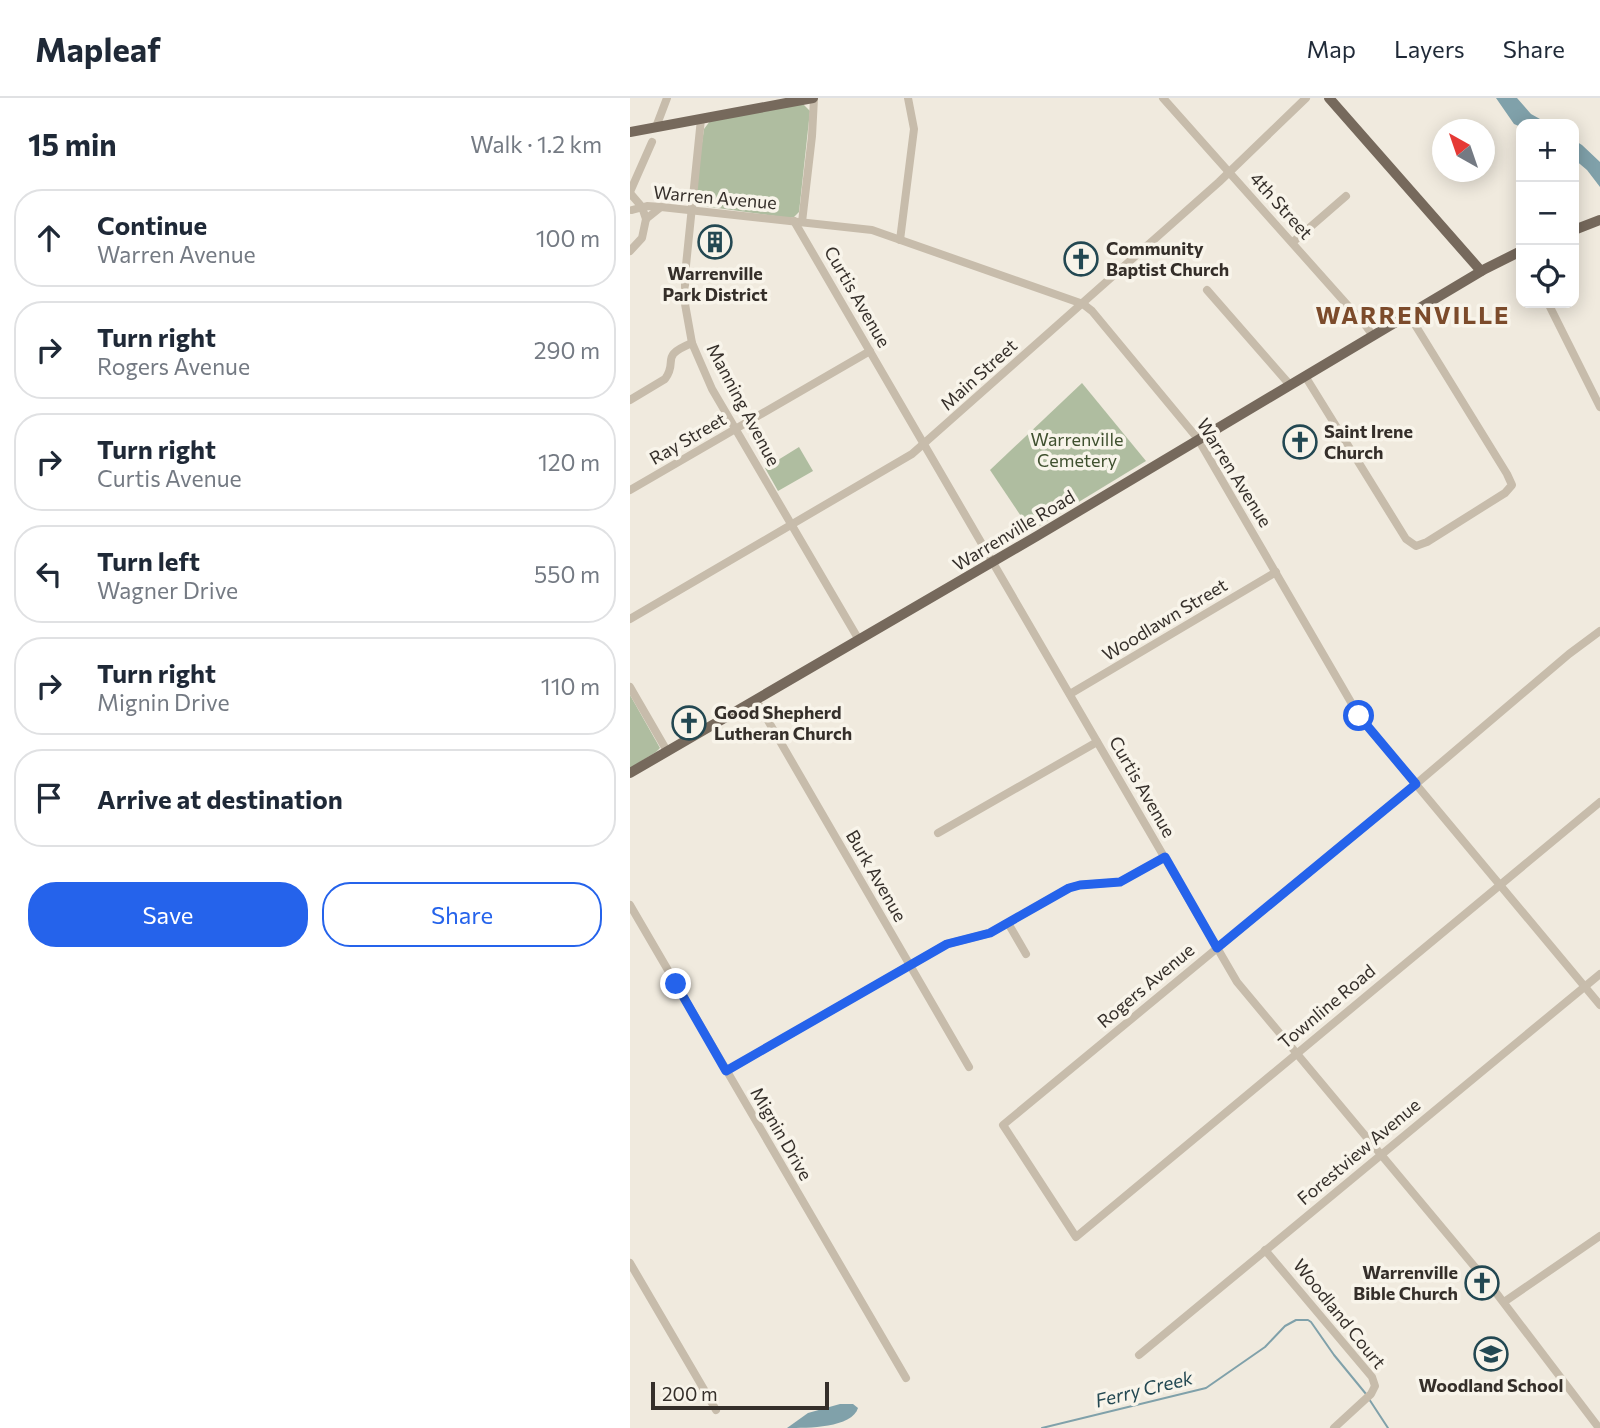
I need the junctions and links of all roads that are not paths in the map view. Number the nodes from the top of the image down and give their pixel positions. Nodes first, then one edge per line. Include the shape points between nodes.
1 (667, 98) edge
2 (814, 98) edge
3 (908, 98) edge
4 (1163, 98) edge
5 (1306, 98) edge
6 (1329, 98) edge
7 (701, 119) junction
8 (630, 124) edge
9 (656, 127) junction
10 (630, 132) edge
11 (652, 142) dead end
12 (1229, 171) junction
13 (630, 193) edge
14 (1346, 196) dead end
15 (642, 207) junction
16 (660, 207) junction
17 (690, 209) junction
18 (631, 212) edge
19 (646, 219) junction
20 (1600, 220) edge
21 (798, 221) junction
22 (1579, 228) edge
23 (640, 240) junction
24 (900, 240) junction
25 (630, 241) edge
26 (1293, 243) junction
27 (630, 251) edge
28 (1516, 254) edge
29 (1481, 271) junction
30 (1207, 290) dead end
31 (1083, 304) junction
32 (1551, 308) edge
33 (1409, 315) junction
34 (1373, 337) junction
35 (692, 343) junction
36 (870, 351) junction
37 (1305, 376) junction
38 (1290, 385) junction
39 (630, 400) edge
40 (1600, 407) edge
41 (735, 429) junction
42 (1198, 439) junction
43 (924, 444) junction
44 (630, 490) edge
45 (792, 524) junction
46 (993, 561) junction
47 (1276, 572) junction
48 (630, 619) edge
49 (1600, 631) edge
50 (859, 640) junction
51 (630, 687) edge
52 (1070, 695) junction
53 (756, 700) junction
54 (1097, 742) junction
55 (667, 751) junction
56 (630, 773) edge
57 (1416, 784) junction
58 (1600, 802) edge
59 (938, 834) dead end
60 (1165, 857) junction
61 (1500, 884) junction
62 (630, 905) edge
63 (1007, 923) junction
64 (1217, 948) junction
65 (1026, 954) dead end
66 (910, 965) junction
67 (1600, 974) edge
68 (1584, 987) junction
69 (1600, 1005) edge
70 (1296, 1053) junction
71 (969, 1067) dead end
72 (726, 1071) junction
73 (1381, 1154) junction
74 (1600, 1236) edge
75 (1076, 1237) joint
76 (1265, 1250) junction
77 (630, 1263) edge
78 (1504, 1302) junction
79 (1139, 1355) dead end
80 (906, 1378) dead end
81 (716, 1410) dead end
82 (1334, 1428) edge
83 (1599, 1428) edge

1 - 9 street
2 - 7 main road
2 - 21 street
3 - 24 street via 914,129
4 - 12 street, 4th Street
5 - 12 street, Main Street
6 - 29 main road
7 - 9 main road
7 - 17 street, Manning Avenue
8 - 9 main road
9 - 10 main road
11 - 13 street
12 - 26 street, 4th Street
12 - 31 street, Main Street
13 - 15 street
13 - 18 street
14 - 26 street
15 - 16 street, Warren Avenue
15 - 18 street, Warren Avenue
15 - 19 street
16 - 17 street, Warren Avenue
16 - 19 street
17 - 21 street, Warren Avenue
17 - 35 street, Manning Avenue via 685,294
19 - 23 street
20 - 22 main road
21 - 24 street, Warren Avenue via 857,227
21 - 36 street, Curtis Avenue
23 - 25 street
23 - 27 street
24 - 31 street, Warren Avenue
26 - 34 street, 4th Street
28 - 29 main road, Warrenville Road
29 - 33 main road, Warrenville Road
30 - 38 street
31 - 42 street, Warren Avenue
31 - 43 street, Main Street
32 - 40 street
33 - 34 main road, Warrenville Road
33 - 37 street via 1512,485 1427,542 1416,546 1408,541
34 - 37 main road, Warrenville Road
35 - 39 street via 673,352 665,379
35 - 41 street, Manning Avenue
36 - 41 street, Ray Street
36 - 43 street, Curtis Avenue
37 - 38 main road, Warrenville Road
38 - 42 main road, Warrenville Road
41 - 44 street, Ray Street
41 - 45 street, Manning Avenue
42 - 46 main road, Warrenville Road
42 - 47 street, Warren Avenue
43 - 45 street, Main Street
43 - 46 street, Curtis Avenue
45 - 48 street, Main Street
45 - 50 street, Manning Avenue
46 - 50 main road, Warrenville Road
46 - 52 street, Curtis Avenue
47 - 52 street, Woodlawn Street
47 - 57 street, Warren Avenue via 1359,716
49 - 57 street, Rogers Avenue
50 - 53 main road, Warrenville Road
51 - 55 street
52 - 54 street, Curtis Avenue
53 - 55 main road, Warrenville Road
53 - 66 street, Burk Avenue
54 - 59 street
54 - 60 street, Curtis Avenue
55 - 56 main road, Warrenville Road
57 - 61 street, Warren Avenue
57 - 64 street, Rogers Avenue
58 - 61 street, Townline Road
60 - 63 street via 1120,882 1069,888
60 - 64 street, Curtis Avenue
61 - 68 street, Warren Avenue
61 - 70 street, Townline Road
62 - 72 street, Mignin Drive
63 - 65 street
63 - 66 street via 983,936 953,941
64 - 70 street, Curtis Avenue via 1237,982
64 - 75 street, Rogers Avenue via 1003,1125
66 - 71 street, Burk Avenue
66 - 72 street
67 - 68 street, Forestview Avenue
68 - 69 street, Warren Avenue
68 - 73 street, Forestview Avenue
70 - 73 street, Curtis Avenue
70 - 75 street, Townline Road
72 - 80 street, Mignin Drive
73 - 76 street, Forestview Avenue
73 - 78 street, Curtis Avenue
74 - 78 street
76 - 79 street, Forestview Avenue
76 - 82 street, Woodland Court via 1374,1383 1369,1397
77 - 81 street
78 - 83 street, Curtis Avenue

